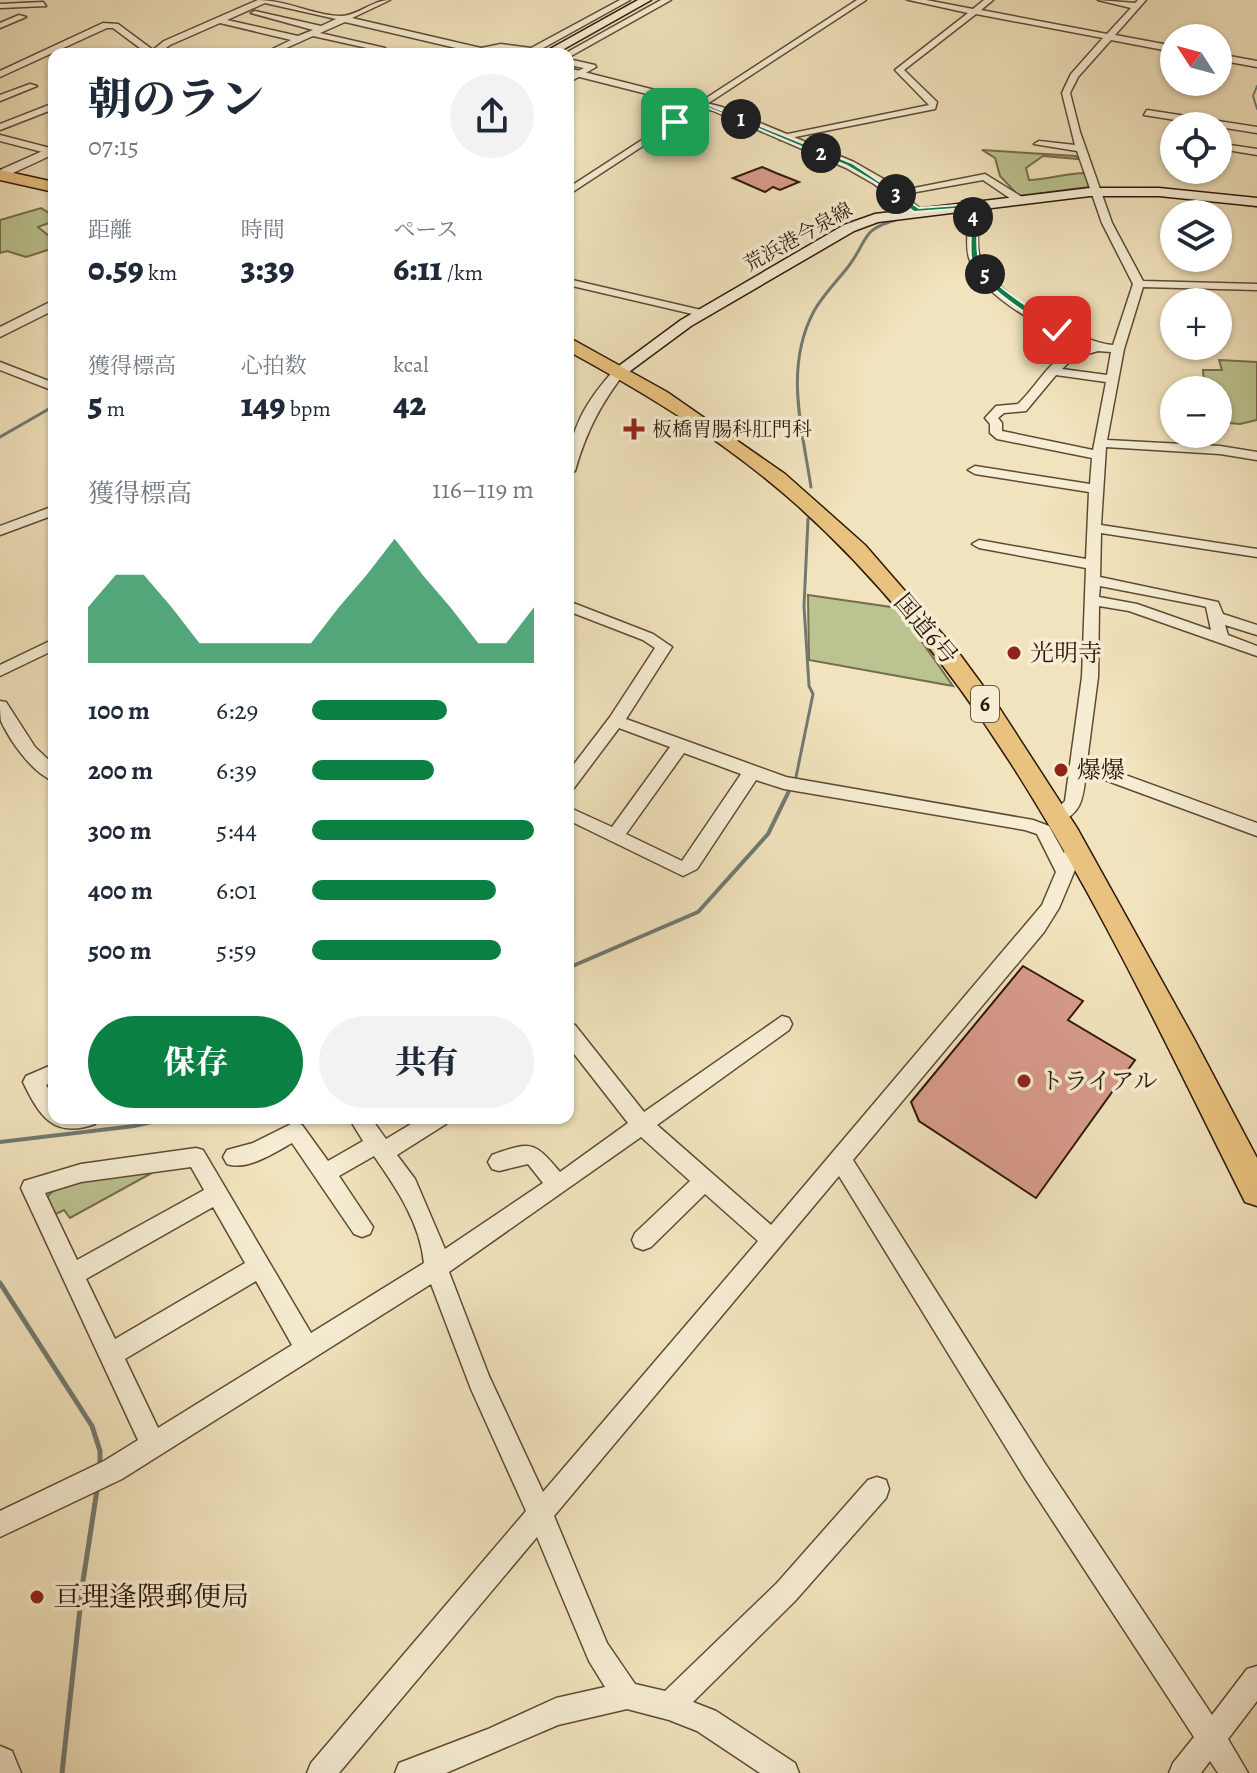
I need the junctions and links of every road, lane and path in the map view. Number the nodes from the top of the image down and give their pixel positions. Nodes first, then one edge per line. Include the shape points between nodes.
1 (264, 0) edge
2 (386, 0) edge
3 (626, 0) edge
4 (646, 0) edge
5 (667, 0) edge
6 (862, 0) edge
7 (913, 0) edge
8 (989, 0) edge
9 (1102, 0) edge
10 (1139, 3) edge
11 (43, 4) dead end
12 (0, 6) edge
13 (974, 11) junction
14 (255, 13) dead end
15 (22, 17) dead end
16 (344, 19) junction
17 (219, 20) junction
18 (0, 26) edge
19 (317, 31) junction
20 (1108, 37) junction
21 (298, 39) junction
22 (1160, 46) edge
23 (56, 48) edge
24 (145, 48) edge
25 (161, 48) edge
26 (279, 48) edge
27 (375, 48) edge
28 (462, 48) edge
29 (537, 48) edge
30 (558, 48) edge
31 (574, 51) edge
32 (48, 52) edge
33 (1232, 60) edge
34 (574, 63) edge
35 (1257, 64) edge
36 (574, 72) edge
37 (0, 74) edge
38 (583, 74) junction
39 (574, 78) edge
40 (33, 86) dead end
41 (0, 98) edge
42 (704, 103) junction
43 (48, 108) edge
44 (1147, 113) dead end
45 (0, 127) edge
46 (1257, 130) edge
47 (0, 138) edge
48 (783, 138) junction
49 (1039, 144) dead end
50 (1232, 148) edge
51 (1081, 149) junction
52 (48, 150) edge
53 (1257, 152) edge
54 (48, 153) edge
55 (0, 175) edge
56 (48, 186) edge
57 (574, 188) edge
58 (1097, 191) junction
59 (894, 193) junction
60 (1018, 199) junction
61 (1257, 202) edge
62 (969, 205) junction
63 (917, 211) junction
64 (574, 283) edge
65 (1139, 284) junction
66 (1257, 287) edge
67 (48, 307) edge
68 (701, 313) junction
69 (0, 333) edge
70 (574, 346) edge
71 (1093, 346) junction
72 (1118, 349) junction
73 (0, 366) edge
74 (620, 371) junction
75 (1051, 371) junction
76 (1113, 379) junction
77 (48, 385) edge
78 (575, 426) edge
79 (1100, 449) junction
80 (1257, 456) edge
81 (975, 470) dead end
82 (1096, 489) junction
83 (48, 512) edge
84 (1094, 528) junction
85 (0, 531) edge
86 (979, 544) dead end
87 (1257, 553) edge
88 (1093, 573) junction
89 (1093, 600) junction
90 (574, 608) edge
91 (1216, 617) junction
92 (1257, 630) edge
93 (1221, 639) junction
94 (48, 647) edge
95 (1257, 651) edge
96 (0, 671) edge
97 (0, 706) edge
98 (616, 721) junction
99 (681, 745) junction
100 (1079, 764) junction
101 (48, 769) edge
102 (750, 771) junction
103 (574, 776) edge
104 (574, 816) edge
105 (1058, 816) junction
106 (1257, 830) edge
107 (616, 835) junction
108 (1076, 846) junction
109 (1065, 872) junction
110 (782, 1024) dead end
111 (574, 1039) edge
112 (48, 1075) edge
113 (48, 1105) edge
114 (291, 1124) edge
115 (363, 1124) edge
116 (427, 1124) edge
117 (642, 1125) junction
118 (380, 1148) junction
119 (234, 1157) dead end
120 (840, 1158) junction
121 (499, 1162) dead end
122 (325, 1173) junction
123 (705, 1180) junction
124 (558, 1185) junction
125 (1257, 1191) edge
126 (218, 1193) junction
127 (362, 1227) dead end
128 (771, 1239) junction
129 (643, 1240) dead end
130 (260, 1266) junction
131 (436, 1268) junction
132 (72, 1275) junction
133 (307, 1348) junction
134 (112, 1354) junction
135 (153, 1445) junction
136 (877, 1489) dead end
137 (540, 1513) junction
138 (0, 1524) edge
139 (1257, 1679) edge
140 (627, 1695) junction
141 (669, 1706) junction
142 (1212, 1738) junction
143 (0, 1763) edge
144 (4, 1773) edge
145 (321, 1773) edge
146 (409, 1773) edge
147 (785, 1773) edge
148 (1183, 1773) edge
149 (1234, 1773) edge

1 - 16 street
1 - 17 street
2 - 16 street
3 - 29 street
4 - 30 main road
5 - 31 street
6 - 42 street
7 - 13 street
8 - 13 street
9 - 10 street
10 - 20 street
11 - 12 street
13 - 20 street
13 - 48 street via 899,70 932,107
14 - 19 street
15 - 18 street
16 - 19 street
16 - 28 street
17 - 21 street
17 - 25 street
19 - 21 street
19 - 27 street
20 - 22 street
20 - 51 street via 1067,88
21 - 26 street
23 - 24 street via 106,25
32 - 37 street
33 - 35 street
34 - 38 street via 591,66
36 - 38 street
38 - 39 street
38 - 42 street
40 - 41 street
42 - 48 street
42 - 57 street
43 - 45 street
44 - 46 street
47 - 52 street
48 - 59 street via 850,165
49 - 51 street
50 - 53 street
51 - 58 street
54 - 55 street
55 - 56 highway
58 - 60 main road, 荒浜港今泉線
58 - 61 main road, 荒浜港今泉線
58 - 65 street via 1100,215
59 - 60 street via 985,177
59 - 63 street
60 - 62 main road, 荒浜港今泉線
62 - 63 main road, 荒浜港今泉線
62 - 71 street via 975,260 981,269 1040,321
63 - 68 main road, 荒浜港今泉線 via 849,228
64 - 68 street
65 - 66 street
65 - 72 street
67 - 69 street
68 - 74 main road, 荒浜港今泉線
70 - 74 highway, 国道6号 / 6
71 - 72 street
71 - 75 street
72 - 76 street
73 - 77 street
74 - 78 street
74 - 105 highway, 国道6号 / 6 via 760,465 874,568 961,671
75 - 76 street
75 - 79 street via 1022,408 996,411 991,418 996,433
76 - 79 street
79 - 80 street via 1220,450
79 - 82 street
81 - 82 street
82 - 84 street
83 - 85 street
84 - 87 street
84 - 88 street
86 - 88 street
88 - 89 street
88 - 91 street via 1198,599 1213,605
89 - 93 street via 1132,607
89 - 100 street
90 - 98 street via 664,647
91 - 92 street
91 - 93 street
93 - 95 street
94 - 96 street
97 - 101 street via 29,751
98 - 99 street
98 - 103 street
99 - 102 street
99 - 107 street
100 - 105 street via 1074,801
100 - 106 street
102 - 107 street via 683,869
102 - 109 street via 784,783 1027,824 1043,830
104 - 107 street
105 - 108 highway, 国道6号 / 6
108 - 109 street
108 - 125 highway, 国道6号 / 6
109 - 120 street via 1037,927
110 - 117 street
111 - 117 street
112 - 113 street via 33,1082
114 - 119 street via 257,1151
114 - 122 street
115 - 118 street
116 - 118 street
117 - 123 street
117 - 124 street
118 - 122 street
118 - 131 street via 407,1186 433,1243
120 - 128 street
120 - 142 street via 1035,1471
121 - 124 street via 532,1154
122 - 127 street
123 - 128 street
123 - 129 street
124 - 131 street
126 - 130 street
126 - 132 street
126 - 132 street via 196,1157 81,1173 32,1188
128 - 137 street
130 - 133 street
130 - 134 street
131 - 133 street
131 - 137 street via 479,1381
132 - 134 street
133 - 135 street
134 - 135 street
135 - 138 street
136 - 141 street via 786,1592
137 - 140 street via 598,1652
137 - 145 street
139 - 142 street
140 - 141 street
140 - 146 street via 556,1712
141 - 147 street via 706,1721
142 - 148 street
142 - 149 street
143 - 144 street

